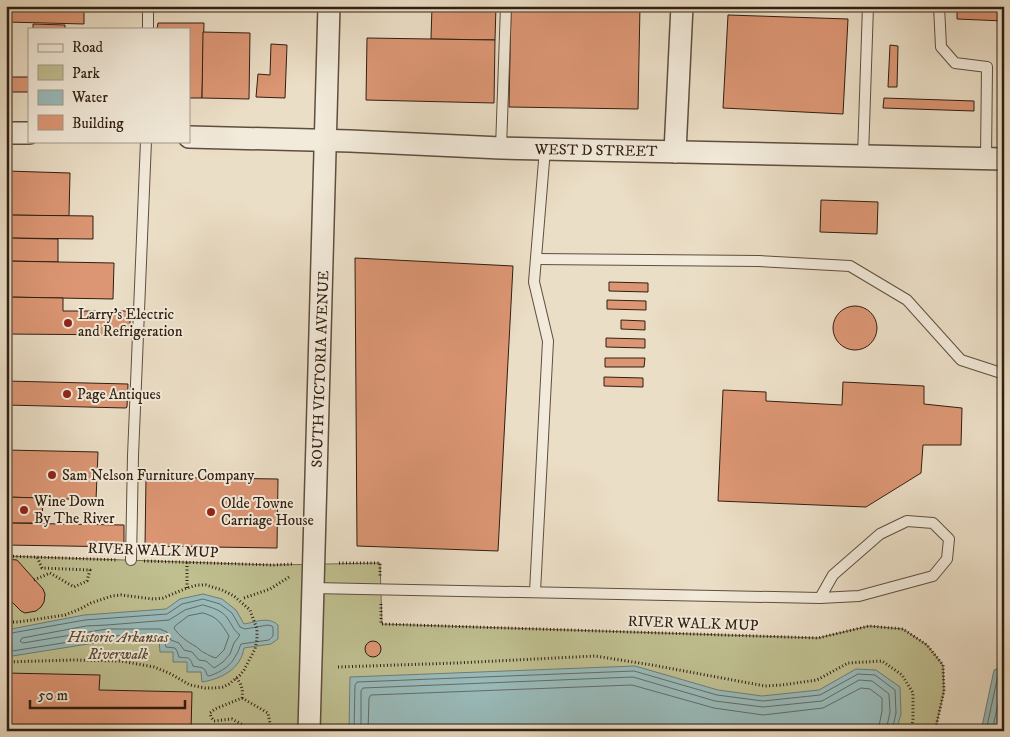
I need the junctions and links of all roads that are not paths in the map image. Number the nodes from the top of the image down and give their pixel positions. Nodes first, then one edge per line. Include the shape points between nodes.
1 (148, 6) edge
2 (329, 6) edge
3 (506, 6) edge
4 (682, 6) edge
5 (868, 6) edge
6 (939, 6) edge
7 (148, 28) edge
8 (6, 133) edge
9 (28, 133) edge
10 (190, 137) edge
11 (326, 140) junction
12 (146, 142) edge
13 (501, 148) junction
14 (545, 149) junction
15 (675, 152) junction
16 (863, 156) junction
17 (995, 159) edge
18 (537, 258) junction
19 (1004, 372) edge
20 (131, 560) road end
21 (313, 588) junction
22 (535, 592) junction
23 (820, 598) junction
24 (309, 731) edge

1 - 7 lane
2 - 11 street, SOUTH VICTORIA AVENUE
3 - 13 lane
4 - 15 street
5 - 16 lane
6 - 17 lane via 941,47 955,63 987,67
8 - 9 street
10 - 11 street, WEST D STREET
11 - 13 street, WEST D STREET
11 - 21 street, SOUTH VICTORIA AVENUE
12 - 20 lane
13 - 14 street, WEST D STREET
14 - 15 street, WEST D STREET
14 - 18 lane
15 - 16 street, WEST D STREET
16 - 17 street, WEST D STREET
18 - 19 lane via 759,261 850,266 907,300 961,360
18 - 22 lane via 534,282 548,341
21 - 22 lane
21 - 24 street, SOUTH VICTORIA AVENUE
22 - 23 lane
23 - 23 lane via 859,596 933,576 947,559 949,539 933,522 907,520 873,539 833,575

